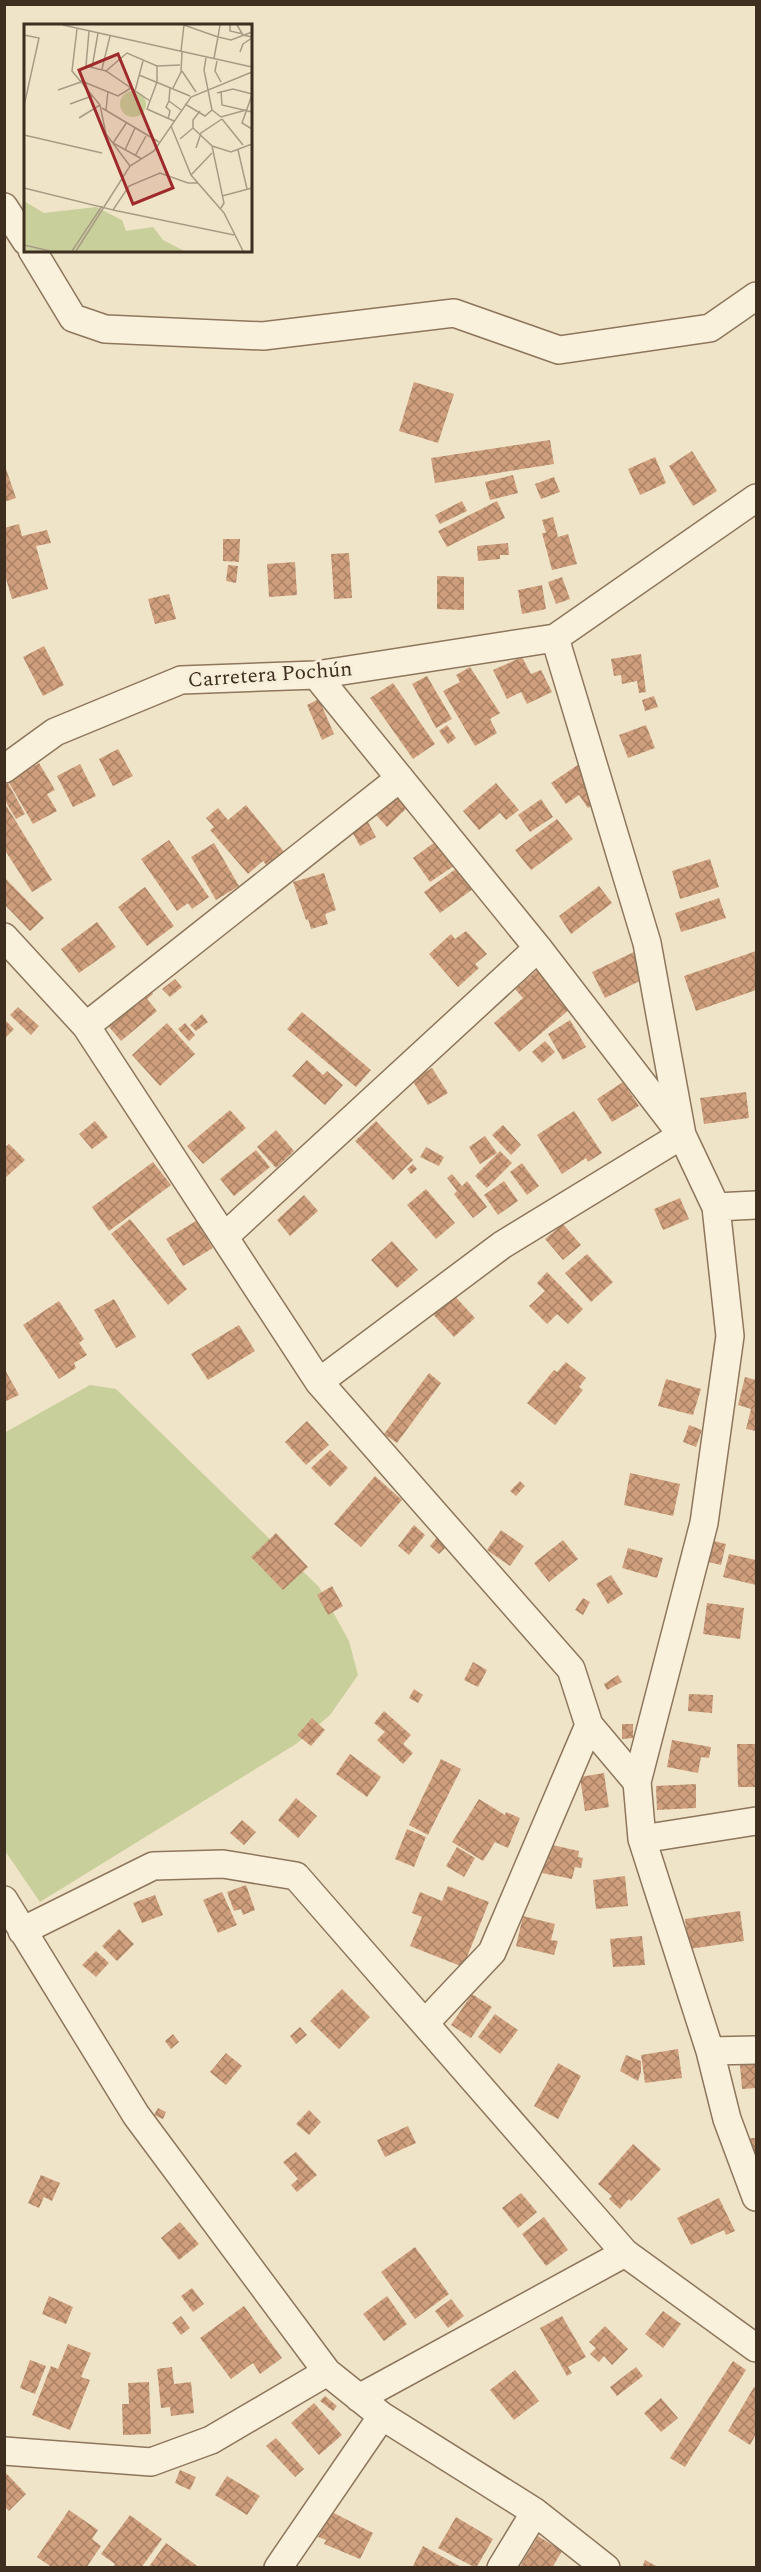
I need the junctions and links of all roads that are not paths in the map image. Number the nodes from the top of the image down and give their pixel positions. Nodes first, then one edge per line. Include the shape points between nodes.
1 (4, 207) edge
2 (24, 238) edge
3 (33, 252) edge
4 (756, 296) edge
5 (756, 498) edge
6 (555, 638) junction
7 (316, 675) junction
8 (4, 769) edge
9 (400, 778) junction
10 (4, 937) edge
11 (538, 948) junction
12 (86, 1026) junction
13 (682, 1135) junction
14 (756, 1205) edge
15 (716, 1207) junction
16 (224, 1238) junction
17 (319, 1382) junction
18 (589, 1725) junction
19 (637, 1782) junction
20 (756, 1821) edge
21 (642, 1839) junction
22 (4, 1900) edge
23 (22, 1931) junction
24 (425, 2023) junction
25 (756, 2050) edge
26 (710, 2051) junction
27 (756, 2197) edge
28 (625, 2253) junction
29 (756, 2348) edge
30 (327, 2372) junction
31 (359, 2398) junction
32 (382, 2416) junction
33 (4, 2451) edge
34 (535, 2512) junction
35 (278, 2568) edge
36 (501, 2568) edge
37 (606, 2568) edge

1 - 2 street
3 - 4 street via 74,318 105,329 263,336 454,313 560,350 710,328
5 - 6 street
6 - 7 street, Carretera Pochún
6 - 13 street via 647,944
7 - 8 street, Carretera Pochún via 181,680 55,732
7 - 9 street
9 - 11 street
9 - 12 street
10 - 12 street
11 - 13 street
11 - 16 street
12 - 16 street
13 - 15 street
13 - 17 street via 502,1245
14 - 15 street
15 - 19 street via 730,1336 704,1523
16 - 17 street
17 - 18 street via 572,1669
18 - 19 street
18 - 24 street via 492,1952
19 - 21 street
20 - 21 street
21 - 26 street
22 - 23 street
23 - 24 street via 153,1866 223,1864 296,1876
23 - 30 street via 136,2115
24 - 28 street
25 - 26 street
26 - 27 street via 727,2119
28 - 29 street
28 - 31 street
30 - 31 street
30 - 33 street via 211,2440 151,2462
31 - 32 street
32 - 34 street
32 - 35 street
34 - 36 street
34 - 37 street

